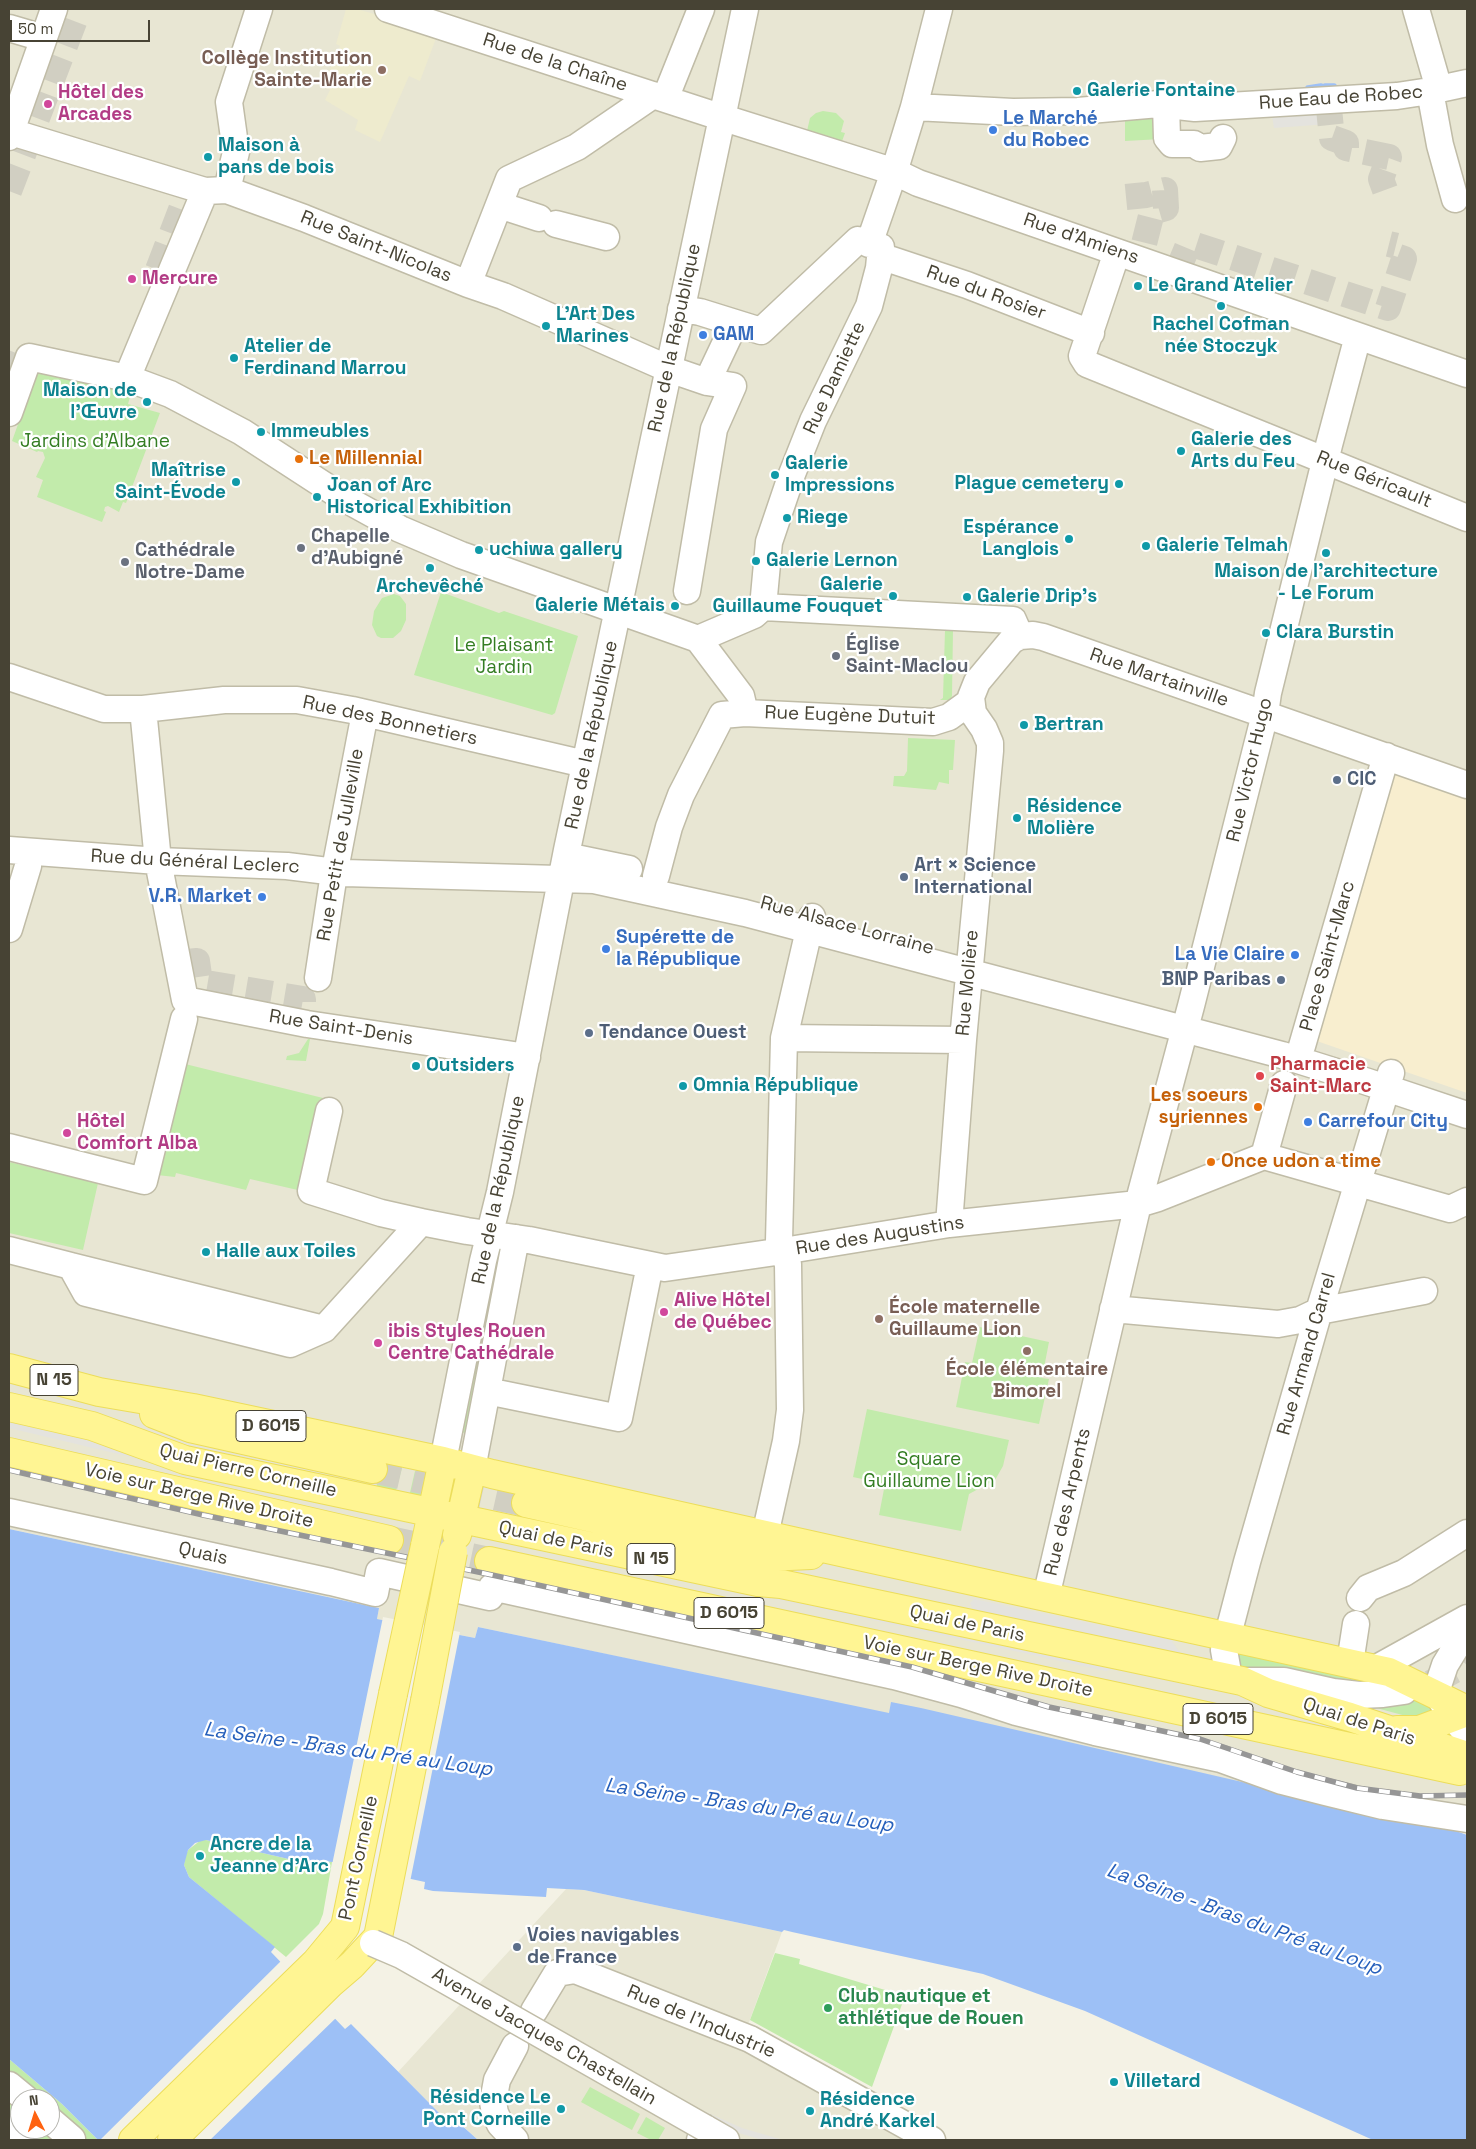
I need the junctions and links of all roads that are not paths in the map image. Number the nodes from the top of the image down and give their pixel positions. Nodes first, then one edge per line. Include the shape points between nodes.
1 (54, 9) edge
2 (260, 9) edge
3 (388, 9) edge
4 (701, 9) edge
5 (745, 9) edge
6 (939, 9) edge
7 (1416, 9) edge
8 (9, 28) edge
9 (43, 38) junction
10 (1467, 83) edge
11 (1435, 90) junction
12 (659, 97) junction
13 (1166, 105) junction
14 (914, 107) junction
15 (722, 118) junction
16 (10, 135) edge
17 (1223, 138) dead end
18 (895, 172) junction
19 (216, 190) junction
20 (1455, 199) dead end
21 (499, 205) junction
22 (606, 238) dead end
23 (875, 250) junction
24 (1117, 252) junction
25 (468, 284) junction
26 (682, 309) junction
27 (735, 322) junction
28 (1091, 333) junction
29 (1358, 336) junction
30 (669, 369) junction
31 (1467, 374) edge
32 (127, 378) junction
33 (707, 382) junction
34 (9, 413) edge
35 (1326, 460) junction
36 (1467, 518) edge
37 (687, 591) dead end
38 (618, 610) junction
39 (758, 611) junction
40 (698, 638) junction
41 (1016, 638) junction
42 (9, 677) edge
43 (971, 701) junction
44 (138, 709) junction
45 (364, 713) junction
46 (734, 714) junction
47 (1265, 714) junction
48 (1386, 756) junction
49 (585, 764) junction
50 (1467, 785) edge
51 (15, 860) edge
52 (564, 867) junction
53 (160, 868) junction
54 (656, 876) junction
55 (333, 877) junction
56 (811, 924) junction
57 (9, 929) edge
58 (970, 966) junction
59 (318, 978) dead end
60 (184, 1009) junction
61 (1187, 1022) junction
62 (784, 1038) junction
63 (963, 1040) junction
64 (1292, 1050) junction
65 (526, 1057) junction
66 (1388, 1081) junction
67 (1284, 1084) dead end
68 (1467, 1099) edge
69 (329, 1111) dead end
70 (1467, 1115) edge
71 (9, 1147) edge
72 (1264, 1156) junction
73 (1357, 1182) junction
74 (1467, 1201) edge
75 (1138, 1204) junction
76 (949, 1224) junction
77 (418, 1226) junction
78 (503, 1236) junction
79 (9, 1250) edge
80 (783, 1251) junction
81 (650, 1265) junction
82 (1424, 1291) dead end
83 (1113, 1309) junction
84 (1319, 1311) junction
85 (9, 1368) edge
86 (487, 1391) junction
87 (99, 1392) junction
88 (9, 1408) edge
89 (92, 1426) junction
90 (9, 1452) edge
91 (443, 1461) junction
92 (472, 1468) junction
93 (9, 1512) edge
94 (429, 1528) junction
95 (1467, 1533) edge
96 (457, 1534) junction
97 (766, 1535) junction
98 (388, 1540) tunnel mouth
99 (850, 1554) junction
100 (489, 1561) tunnel mouth
101 (911, 1567) junction
102 (780, 1584) junction
103 (1046, 1597) junction
104 (1360, 1598) dead end
105 (901, 1610) junction
106 (1467, 1618) edge
107 (1356, 1624) dead end
108 (1467, 1629) edge
109 (1227, 1636) junction
110 (1363, 1666) junction
111 (1235, 1680) junction
112 (1404, 1691) tunnel mouth
113 (1459, 1714) edge
114 (1388, 1730) junction
115 (1467, 1756) edge
116 (1467, 1773) edge
117 (1466, 1818) edge
118 (345, 1927) junction
119 (373, 1943) junction
120 (534, 2010) dead end
121 (515, 2046) dead end
122 (9, 2128) edge
123 (60, 2129) edge
124 (711, 2136) edge
125 (20, 2140) edge
126 (70, 2140) edge
127 (133, 2140) edge
128 (172, 2140) edge
129 (515, 2140) edge
130 (739, 2140) edge
131 (932, 2140) edge

1 - 9 street
2 - 19 street via 229,102 236,152
3 - 12 street, Rue de la Chaîne
4 - 12 street
5 - 15 street, Rue de la République
6 - 14 street, Rue Damiette
7 - 11 street
8 - 9 street
9 - 16 street
10 - 11 street, Rue Eau de Robec
11 - 13 street, Rue Eau de Robec via 1397,96 1195,108
11 - 20 street via 1440,145
12 - 15 street, Rue de la Chaîne
12 - 21 street via 577,147 509,179
13 - 14 street, Rue Eau de Robec via 1068,112
13 - 17 street via 1167,138 1172,144 1194,144 1200,148 1219,146
14 - 18 street, Rue Damiette
15 - 18 street, Rue d'Amiens
15 - 26 street, Rue de la République
16 - 19 street, Rue Saint-Nicolas
18 - 23 street, Rue Damiette
18 - 24 street, Rue d'Amiens
19 - 25 street, Rue Saint-Nicolas via 304,218
19 - 32 street
21 - 22 street
21 - 25 street
23 - 27 street via 858,240 762,330
23 - 28 street, Rue du Rosier
23 - 39 street, Rue Damiette via 869,306 813,421 788,486 769,542
24 - 28 street
24 - 29 street, Rue d'Amiens
25 - 30 street, Rue Saint-Nicolas via 503,296
26 - 27 street
26 - 30 street, Rue de la République
27 - 33 street
28 - 35 street, Rue Géricault via 1082,356 1087,364
29 - 31 street, Rue d'Amiens
29 - 35 street, Rue Victor Hugo
30 - 33 street, Rue Saint-Nicolas
30 - 38 street, Rue de la République
32 - 34 street via 29,357
32 - 38 street via 170,394 242,432 342,497 400,529 461,555
33 - 37 street, Rue Saint-Nicolas via 733,386 714,429
35 - 36 street, Rue Géricault
35 - 47 street, Rue Victor Hugo
38 - 40 street
38 - 49 street, Rue de la République
39 - 40 street
39 - 41 street via 1013,620
40 - 46 street via 741,696
41 - 43 street via 978,682
41 - 47 street, Rue Martainville via 1043,637
42 - 44 street, Rue des Bonnetiers via 104,709
43 - 46 street, Rue Eugène Dutuit via 949,717 933,722
43 - 58 street, Rue Molière via 973,713 990,743
44 - 45 street, Rue des Bonnetiers via 224,700 297,700
44 - 53 street
45 - 49 street, Rue des Bonnetiers
45 - 55 street, Rue Petit de Julleville
46 - 54 street via 681,795
47 - 48 street, Rue Martainville
47 - 61 street, Rue Victor Hugo
48 - 50 street, Rue Martainville
48 - 64 street, Place Saint-Marc
49 - 52 street, Rue de la République
51 - 53 street, Rue du Général Leclerc
51 - 57 street
52 - 54 street, Rue Alsace Lorraine
52 - 55 street, Rue du Général Leclerc via 482,878
52 - 56 street, Rue Alsace Lorraine via 583,878
52 - 65 street, Rue de la République
53 - 55 street, Rue du Général Leclerc via 287,866
53 - 60 street
54 - 56 street, Rue Alsace Lorraine
55 - 59 street, Rue Petit de Julleville
56 - 58 street, Rue Alsace Lorraine
56 - 62 street
58 - 61 street, Rue Alsace Lorraine
58 - 63 street, Rue Molière
60 - 65 street, Rue Saint-Denis via 309,1016
60 - 71 street via 144,1181
61 - 64 street, Rue Alsace Lorraine
61 - 75 street, Rue Victor Hugo
62 - 63 street
62 - 80 street via 779,1241
63 - 76 street, Rue Molière
64 - 66 street, Place Saint-Marc
65 - 78 street, Rue de la République
66 - 68 street, Place Saint-Marc
66 - 70 street, Place Saint-Marc
66 - 73 street, Rue Armand Carrel
67 - 72 street
69 - 77 street, Rue des Augustins via 311,1191
72 - 73 street
72 - 75 street, Rue des Augustins
73 - 74 street via 1450,1209
73 - 84 street, Rue Armand Carrel
75 - 76 street, Rue des Augustins
75 - 83 street, Rue des Arpents
76 - 80 street, Rue des Augustins
77 - 78 street, Rue des Augustins
77 - 79 street via 324,1329
78 - 81 street, Rue des Augustins
78 - 86 street, Rue de la République
78 - 91 street, Rue de la République via 483,1261
80 - 81 street, Rue des Augustins via 665,1268
80 - 97 street via 788,1273 790,1410
81 - 86 street via 619,1418
82 - 84 street
83 - 84 street via 1278,1324 1300,1320
83 - 103 street, Rue des Arpents
84 - 109 street, Rue Armand Carrel
85 - 87 main road, N 15
86 - 92 street, Rue de la République
87 - 89 main road, D 6015 via 190,1428 371,1475 188,1440
87 - 91 main road, D 6015 via 193,1408
88 - 89 main road, Quai Pierre Corneille / D 6015
89 - 94 main road, Quai Pierre Corneille via 185,1460
90 - 98 main road, Voie sur Berge Rive Droite
91 - 92 main road, D 6015
91 - 94 main road, Pont Corneille
92 - 96 main road, Pont Corneille
92 - 97 main road, D 6015
93 - 117 street, Quais via 333,1574 375,1593 379,1572 490,1597 492,1587 894,1676 1025,1715 1221,1759 1282,1781 1383,1806
94 - 96 main road, Quai Pierre Corneille / N 15
94 - 118 main road, Pont Corneille, bridge
95 - 104 street via 1404,1573 1368,1588
96 - 102 main road, Quai de Paris / N 15
96 - 119 main road, Pont Corneille, bridge via 383,1920
97 - 99 main road, D 6015
99 - 101 main road, D 6015
99 - 102 main road, D 6015 via 767,1557 524,1509 759,1571
100 - 116 main road, Voie sur Berge Rive Droite / D 6015
101 - 103 main road, D 6015
101 - 105 main road
102 - 105 main road, Quai de Paris / D 6015
103 - 109 main road, D 6015
105 - 111 main road, Quai de Paris / D 6015
106 - 110 street
107 - 110 street
108 - 113 street via 1449,1657 1438,1686
109 - 110 main road, D 6015
109 - 111 street, Rue Armand Carrel via 1224,1650
110 - 113 main road, D 6015 via 1389,1672
111 - 112 street via 1284,1681 1359,1695
111 - 114 main road, Quai de Paris / D 6015
113 - 114 main road via 1419,1730
114 - 115 main road, Quai de Paris / D 6015
118 - 119 street, Avenue Jacques Chastellain
118 - 127 main road, Pont Corneille via 316,1962
119 - 124 street, Avenue Jacques Chastellain, bridge via 401,1955
119 - 128 main road, Pont Corneille
120 - 131 street, Rue de l'Industrie via 556,1973 575,1970 750,2039
121 - 129 street via 497,2080 493,2102 500,2124
122 - 125 street
123 - 126 street
124 - 130 street, Avenue Jacques Chastellain

